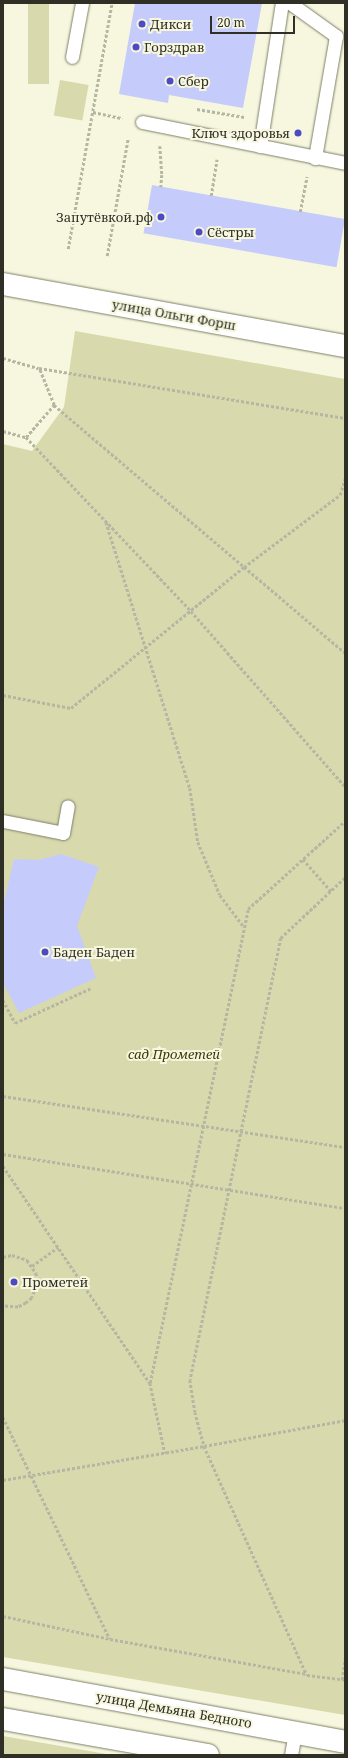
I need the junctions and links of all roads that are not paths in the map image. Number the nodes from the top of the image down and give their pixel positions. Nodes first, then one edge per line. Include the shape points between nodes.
1 (82, 3) edge
2 (282, 3) edge
3 (290, 3) edge
4 (72, 57) dead end
5 (136, 121) road end
6 (260, 146) junction
7 (313, 157) junction
8 (345, 162) edge
9 (3, 284) edge
10 (345, 346) edge
11 (68, 806) dead end
12 (3, 822) edge
13 (3, 1679) edge
14 (3, 1719) edge
15 (295, 1732) junction
16 (345, 1742) edge
17 (208, 1755) edge
18 (291, 1755) edge

1 - 4 lane
2 - 6 lane
3 - 7 lane via 336,36
5 - 6 lane
6 - 7 lane
7 - 8 lane
9 - 10 street, улица Ольги Форш
11 - 12 lane via 63,833
13 - 15 street, улица Демьяна Бедного
14 - 17 street
15 - 16 street, улица Демьяна Бедного
15 - 18 lane

